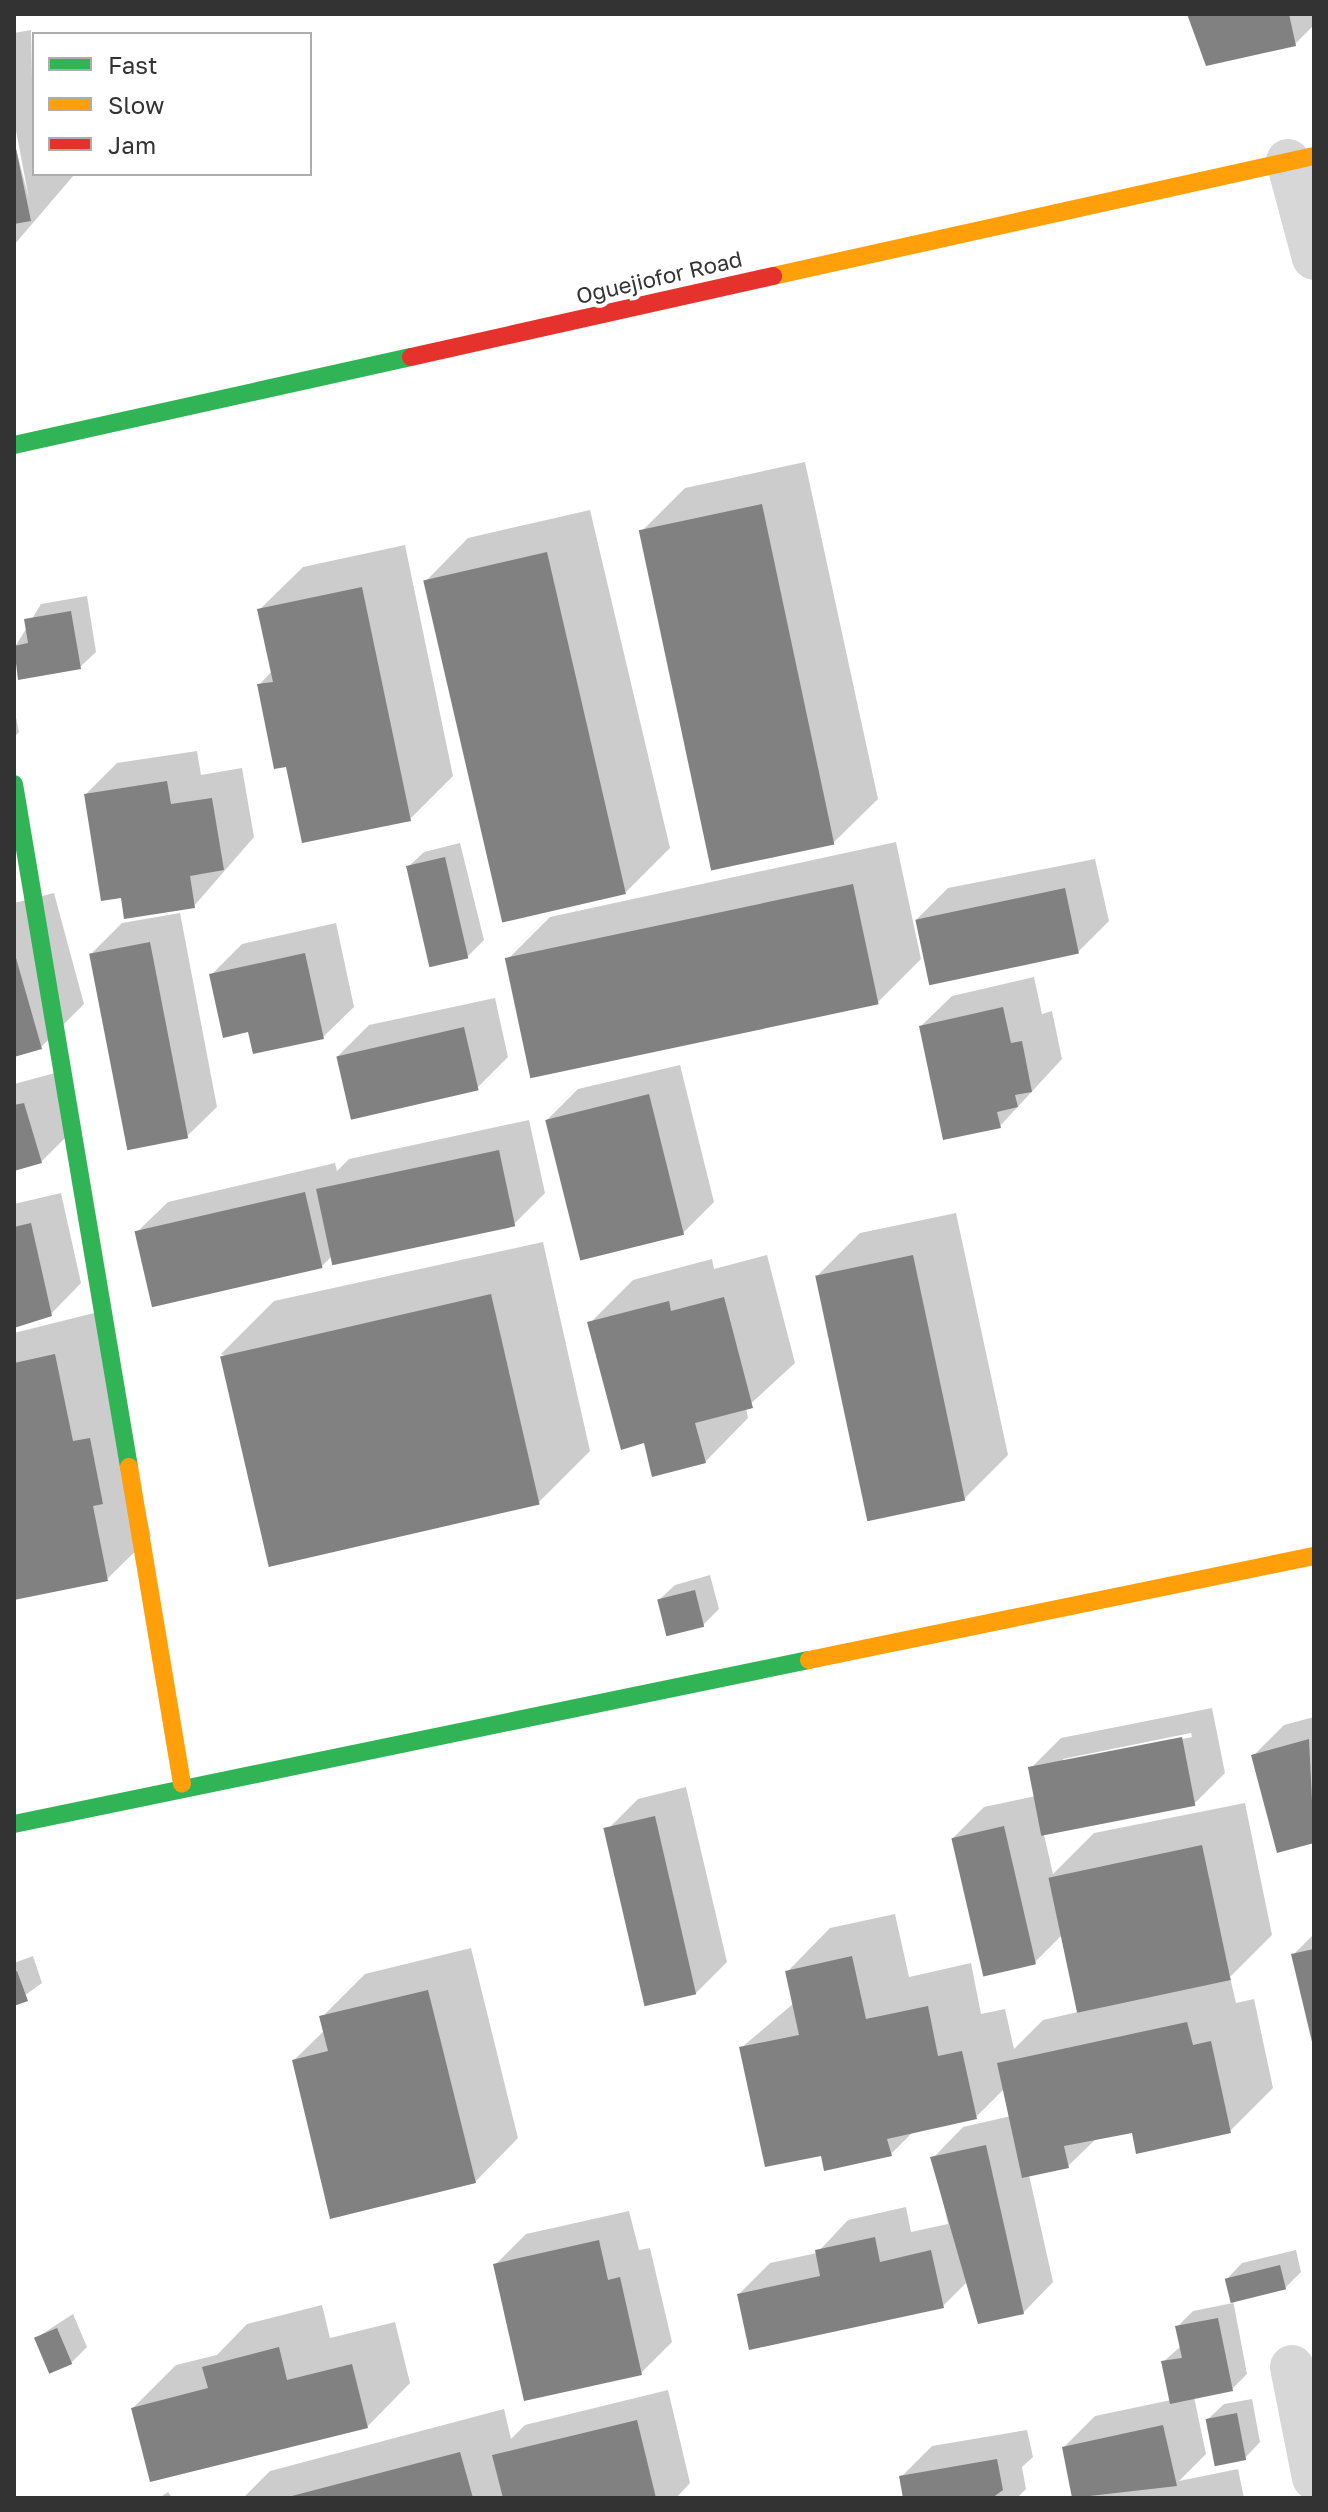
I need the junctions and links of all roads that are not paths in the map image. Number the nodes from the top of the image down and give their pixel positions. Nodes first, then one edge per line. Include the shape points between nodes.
1 (1301, 158) edge
2 (1314, 258) edge
3 (14, 445) edge
4 (14, 784) edge
5 (1314, 1556) edge
6 (182, 1784) junction
7 (14, 1824) edge
8 (1292, 2367) dead end
9 (1314, 2478) edge

1 - 2 street
1 - 3 street, Oguejiofor Road
4 - 6 street
5 - 6 street
6 - 7 street
8 - 9 street

